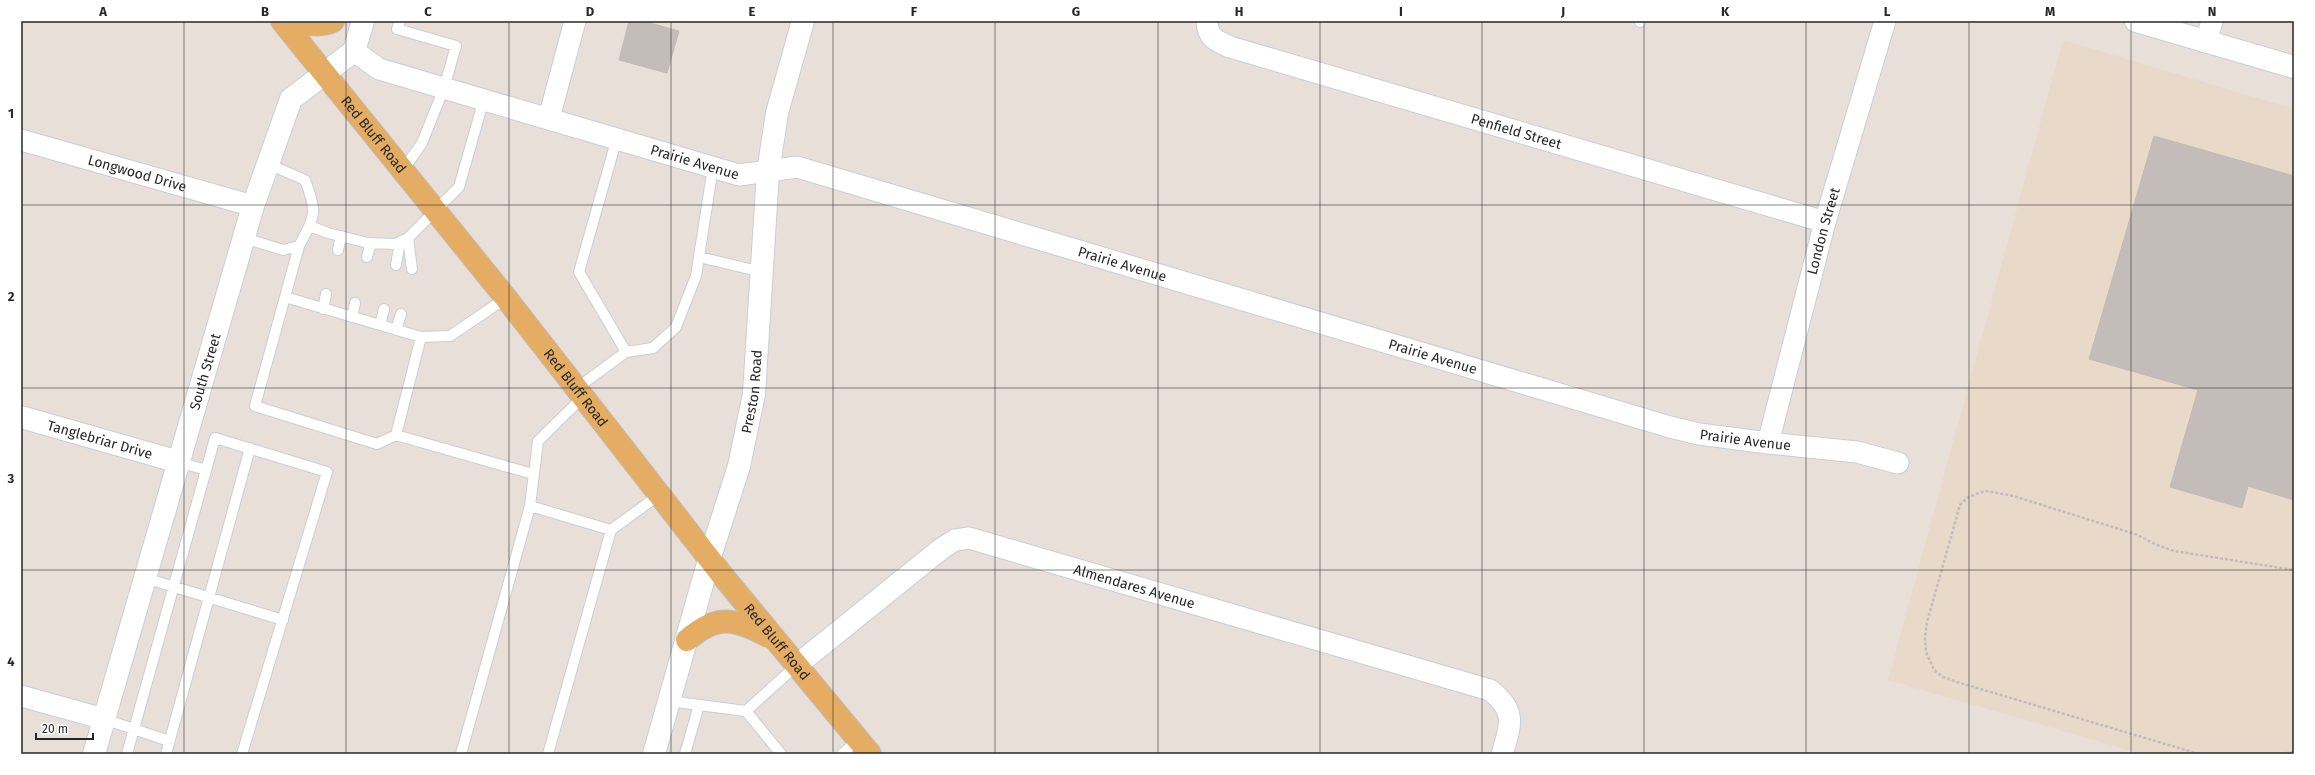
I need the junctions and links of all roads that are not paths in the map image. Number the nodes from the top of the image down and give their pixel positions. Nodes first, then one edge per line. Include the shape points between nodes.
1 (282, 21) edge
2 (298, 21) edge
3 (333, 21) edge
4 (363, 21) edge
5 (400, 21) edge
6 (576, 21) edge
7 (803, 21) edge
8 (1885, 21) edge
9 (2136, 21) edge
10 (2212, 21) edge
11 (1208, 29) edge
12 (2206, 42) junction
13 (354, 51) junction
14 (2294, 68) edge
15 (325, 74) junction
16 (444, 88) junction
17 (484, 99) junction
18 (549, 118) junction
19 (617, 138) junction
20 (21, 140) edge
21 (268, 164) junction
22 (713, 167) junction
23 (403, 170) junction
24 (768, 172) junction
25 (254, 206) junction
26 (436, 211) junction
27 (1825, 222) junction
28 (310, 226) junction
29 (341, 236) junction
30 (244, 238) junction
31 (404, 240) junction
32 (371, 243) junction
33 (299, 246) junction
34 (338, 250) dead end
35 (367, 257) dead end
36 (699, 257) junction
37 (396, 265) dead end
38 (412, 269) dead end
39 (762, 272) junction
40 (326, 294) dead end
41 (285, 298) junction
42 (506, 298) junction
43 (355, 303) dead end
44 (323, 308) junction
45 (384, 309) dead end
46 (401, 314) dead end
47 (352, 317) junction
48 (380, 325) junction
49 (396, 330) junction
50 (421, 337) junction
51 (626, 352) junction
52 (580, 393) junction
53 (21, 417) edge
54 (396, 435) junction
55 (1768, 443) junction
56 (250, 448) junction
57 (179, 462) junction
58 (1898, 463) dead end
59 (206, 470) junction
60 (534, 474) junction
61 (659, 495) junction
62 (530, 506) junction
63 (611, 530) junction
64 (709, 560) junction
65 (145, 578) junction
66 (174, 588) junction
67 (209, 597) junction
68 (282, 620) junction
69 (775, 639) junction
70 (687, 640) junction
71 (797, 665) junction
72 (21, 696) edge
73 (670, 702) junction
74 (699, 705) junction
75 (746, 711) junction
76 (104, 719) junction
77 (134, 729) junction
78 (169, 741) junction
79 (864, 747) edge
80 (94, 754) edge
81 (127, 754) edge
82 (166, 754) edge
83 (242, 754) edge
84 (461, 754) edge
85 (548, 754) edge
86 (654, 754) edge
87 (685, 754) edge
88 (781, 754) edge
89 (842, 754) edge
90 (1502, 754) edge

1 - 15 main road, Red Bluff Road
2 - 3 main road via 305,24 328,24
4 - 13 main road
5 - 16 lane via 397,29 456,46
6 - 18 street
7 - 24 main road, Preston Road via 777,113
8 - 27 street, London Street
9 - 12 main road
10 - 12 street
11 - 27 street, Penfield Street via 1218,42 1230,47
12 - 14 main road
13 - 15 main road, South Street
13 - 16 street, Prairie Avenue via 379,69
15 - 21 main road, South Street via 291,99
15 - 23 main road, Red Bluff Road
16 - 17 street, Prairie Avenue
16 - 23 lane via 422,143
17 - 18 street, Prairie Avenue
17 - 26 lane via 459,187
18 - 19 street, Prairie Avenue
19 - 22 street, Prairie Avenue
19 - 51 lane via 579,272
20 - 25 street, Longwood Drive
21 - 25 main road, South Street
21 - 28 lane via 305,180 314,203
22 - 24 street, Prairie Avenue via 739,175
22 - 36 lane
23 - 26 main road, Red Bluff Road
24 - 39 main road, Preston Road
24 - 55 street, Prairie Avenue via 797,167 1670,427 1699,434
25 - 30 main road, South Street
26 - 31 lane
26 - 42 main road, Red Bluff Road
27 - 55 street, London Street
28 - 29 lane
28 - 33 lane
29 - 32 lane
29 - 34 lane
30 - 33 lane via 283,250
30 - 57 main road, South Street
31 - 32 lane via 396,244
31 - 37 lane
31 - 38 lane
32 - 35 lane
33 - 41 lane
36 - 39 lane
36 - 51 lane via 696,276 676,327 653,348
39 - 64 main road, Preston Road via 754,394 739,466
40 - 44 lane
41 - 44 lane
41 - 54 lane via 255,406 377,444
42 - 50 lane via 450,336
42 - 52 main road, Red Bluff Road
43 - 47 lane
44 - 47 lane
45 - 48 lane
46 - 49 lane
47 - 48 lane
48 - 49 lane
49 - 50 lane
50 - 54 lane
51 - 52 lane
52 - 60 lane via 538,441
52 - 61 main road, Red Bluff Road
53 - 57 main road, Tanglebriar Drive
54 - 60 lane
55 - 58 street, Prairie Avenue via 1857,452
56 - 59 lane via 215,438
56 - 67 lane
56 - 68 lane via 327,472
57 - 59 lane
57 - 65 main road, South Street
59 - 66 lane
60 - 62 lane
61 - 63 lane
61 - 64 main road, Red Bluff Road
62 - 63 lane
62 - 84 lane
63 - 85 lane
64 - 69 main road, Red Bluff Road
64 - 70 main road, Preston Road
65 - 66 lane
65 - 76 main road, South Street
66 - 67 lane
66 - 77 lane
67 - 68 lane
67 - 78 lane
68 - 83 lane
69 - 70 main road via 744,623 722,621 702,627
69 - 71 main road, Red Bluff Road
70 - 73 main road, Preston Road
71 - 75 lane
71 - 79 main road, Red Bluff Road
71 - 90 street, Almendares Avenue via 940,548 956,540 969,538 1490,690 1503,700 1509,714 1510,730
72 - 76 street
73 - 74 lane
73 - 86 main road, Preston Road
74 - 75 lane
74 - 87 lane
75 - 88 lane
76 - 77 lane
76 - 80 main road, South Street
77 - 78 lane
77 - 81 lane
78 - 82 lane
79 - 89 lane

